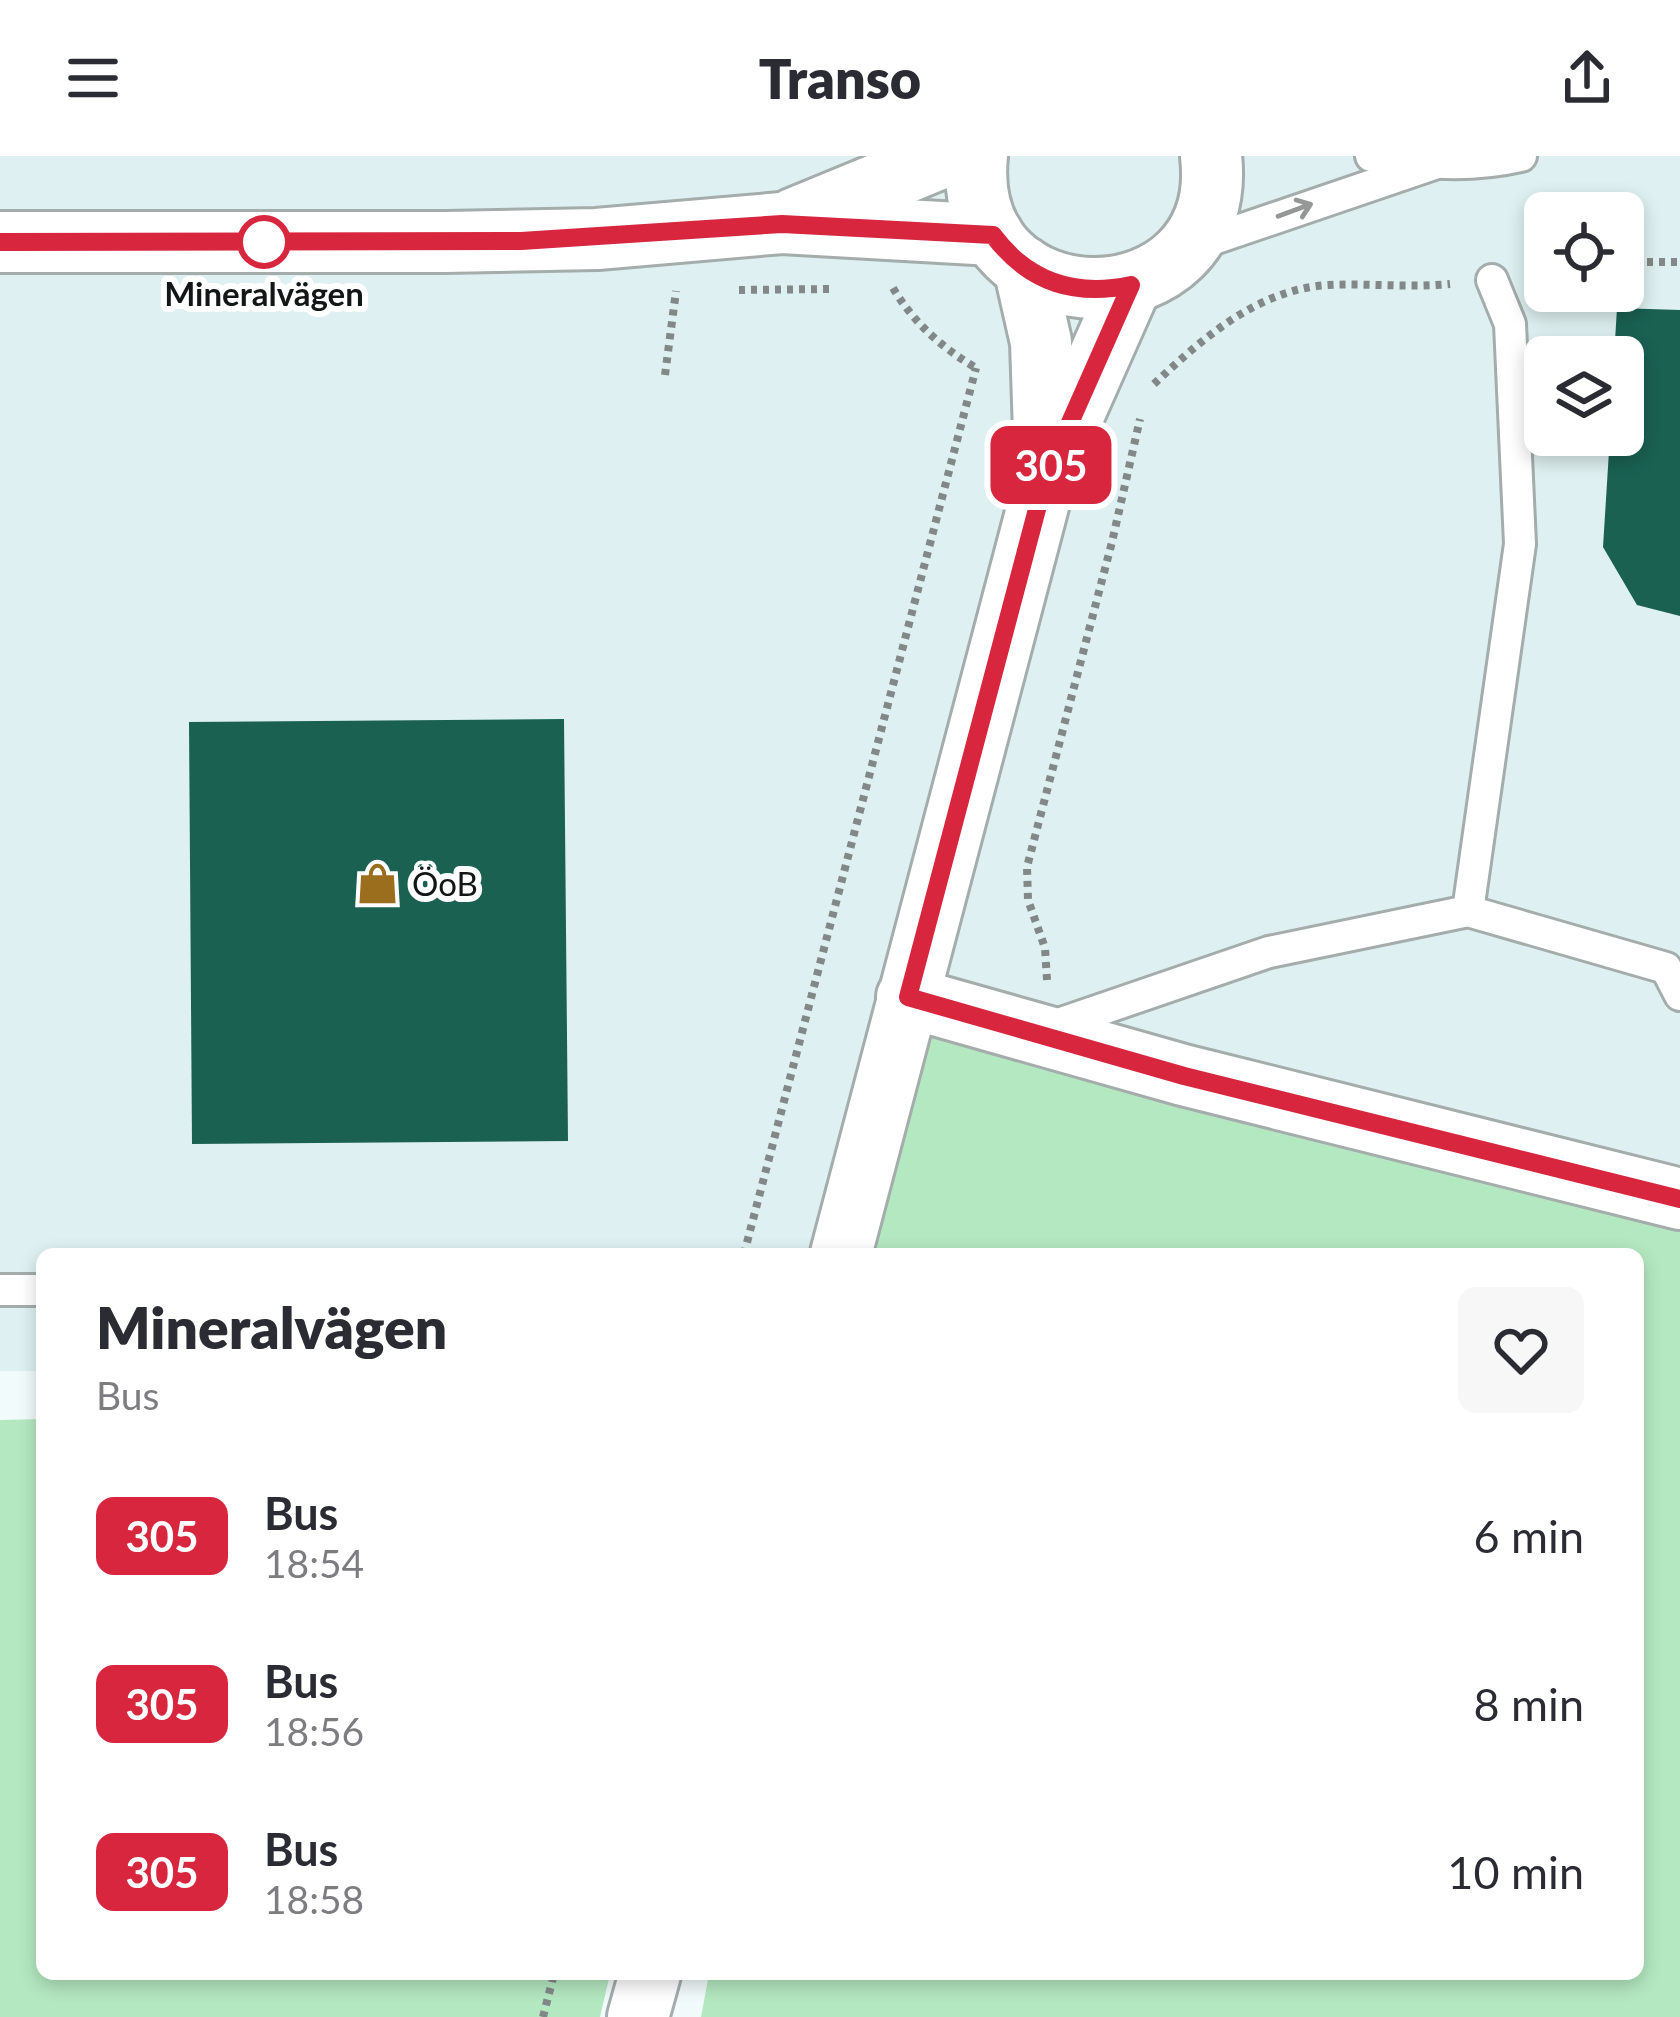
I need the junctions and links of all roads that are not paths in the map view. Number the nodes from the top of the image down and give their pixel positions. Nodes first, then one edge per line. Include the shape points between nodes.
1 (946, 156) edge
2 (977, 156) edge
3 (1211, 156) edge
4 (1371, 156) edge
5 (1521, 156) edge
6 (1436, 160) edge
7 (782, 224) junction
8 (0, 242) edge
9 (1184, 249) junction
10 (1008, 251) junction
11 (1492, 280) road end
12 (1131, 285) junction
13 (1064, 382) junction
14 (1468, 911) junction
15 (1680, 995) edge
16 (908, 997) junction
17 (1031, 1034) junction
18 (1680, 1199) edge
19 (843, 1248) edge
20 (0, 1290) edge
21 (36, 1290) edge
22 (648, 1980) edge
23 (638, 2017) edge

1 - 7 street
2 - 10 street via 979,200
3 - 9 street via 1208,204
4 - 6 lane
5 - 6 lane via 1486,164
9 -> 6 lane
7 - 8 street via 532,240
7 - 10 street via 884,230
9 - 12 street
10 - 12 street via 1064,287
10 - 13 street
11 - 14 lane via 1510,324 1520,544
12 - 13 street
13 - 16 street
14 - 15 lane via 1666,968
14 - 17 lane via 1269,952
16 - 17 street
16 - 19 street
17 - 18 street
20 - 21 lane
22 - 23 street

